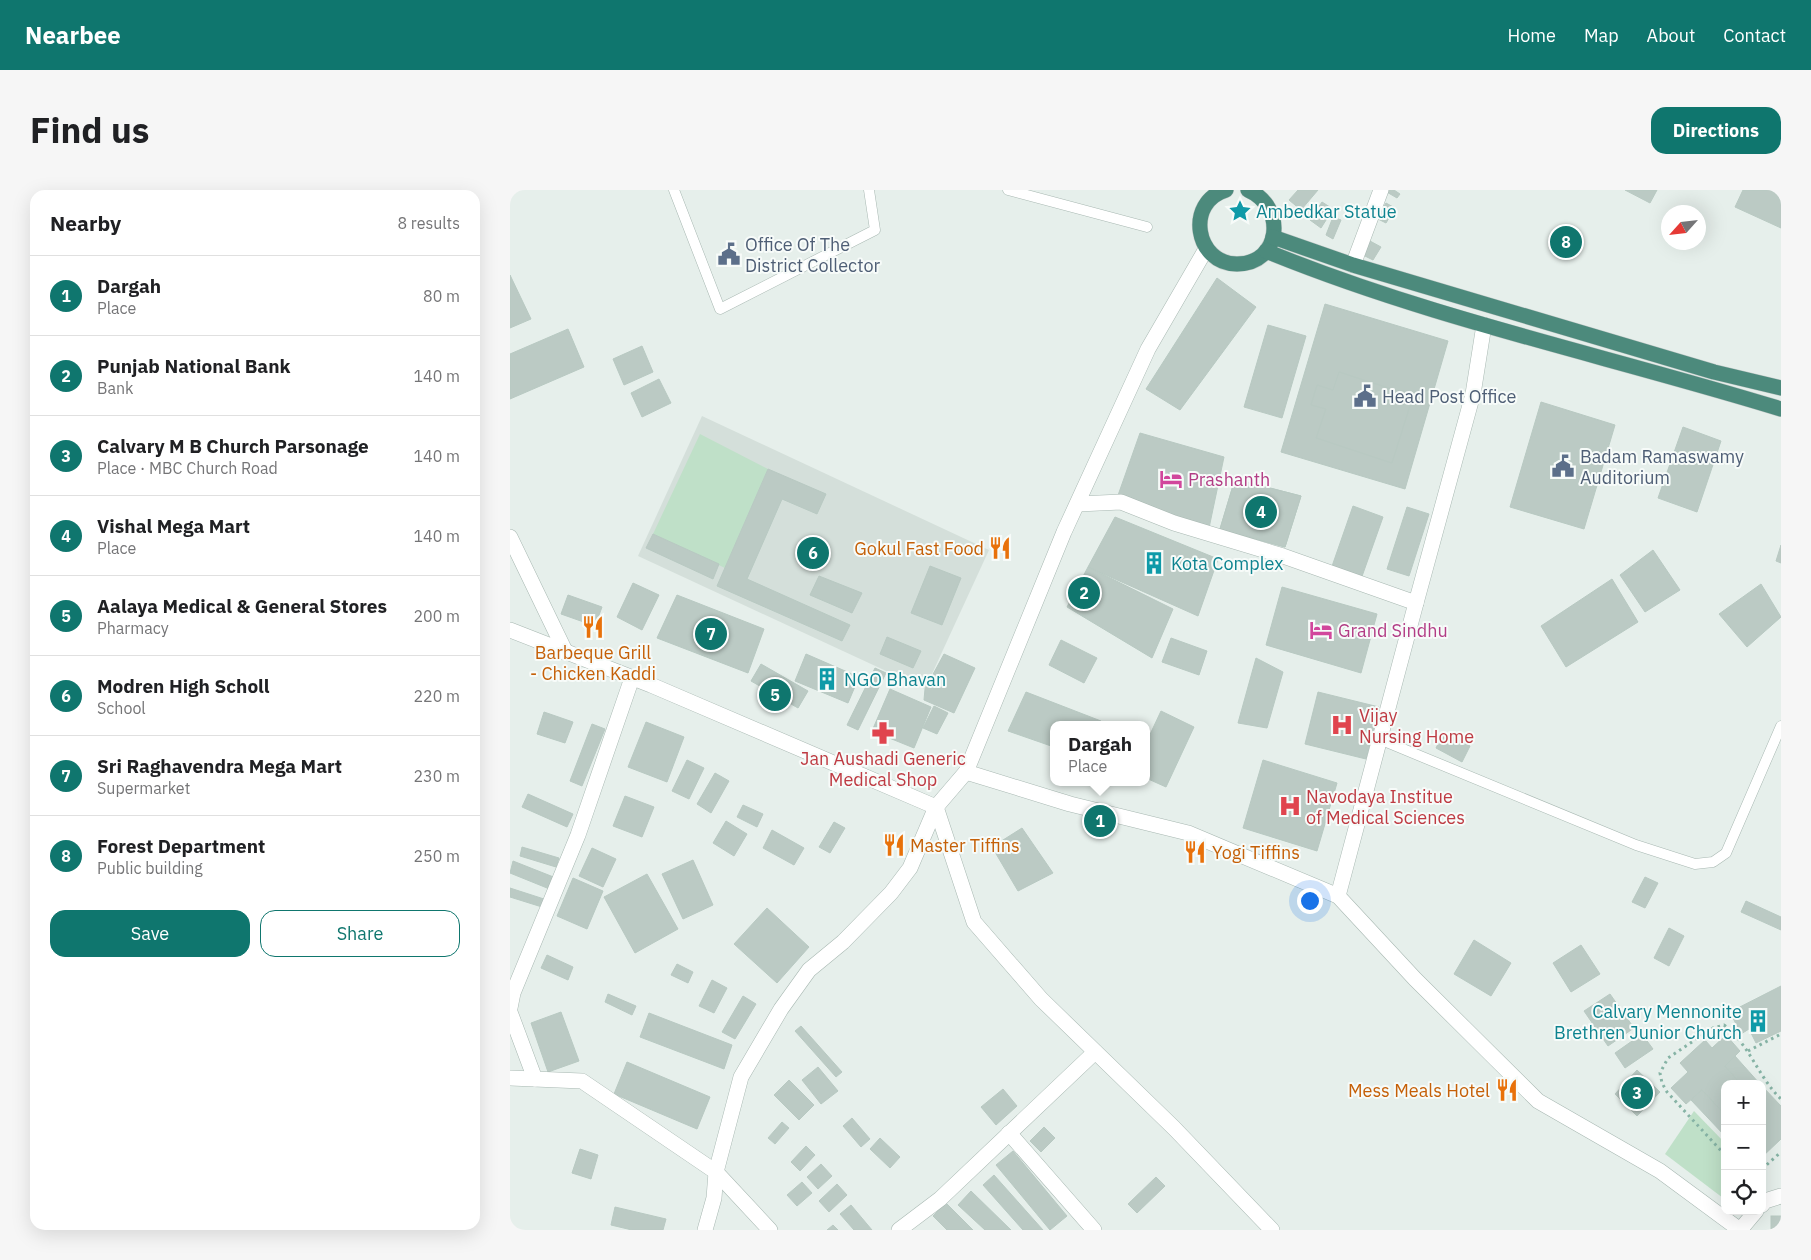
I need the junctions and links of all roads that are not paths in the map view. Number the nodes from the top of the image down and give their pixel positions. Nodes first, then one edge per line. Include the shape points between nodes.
1 (674, 190) edge
2 (869, 190) edge
3 (1008, 190) edge
4 (1226, 190) edge
5 (1248, 190) edge
6 (1381, 190) edge
7 (1209, 194) edge
8 (1147, 227) dead end
9 (1273, 237) junction
10 (1206, 248) junction
11 (1266, 251) junction
12 (1353, 265) junction
13 (1484, 325) junction
14 (1781, 388) edge
15 (1781, 410) edge
16 (1078, 504) junction
17 (510, 537) edge
18 (1416, 603) junction
19 (510, 630) edge
20 (566, 653) junction
21 (632, 678) junction
22 (1781, 726) edge
23 (1380, 739) junction
24 (966, 772) junction
25 (936, 807) junction
26 (1338, 896) junction
27 (510, 1008) edge
28 (510, 1012) edge
29 (1095, 1052) junction
30 (510, 1078) edge
31 (535, 1079) junction
32 (1009, 1133) junction
33 (716, 1172) junction
34 (1781, 1196) edge
35 (1766, 1201) edge
36 (1753, 1215) edge
37 (705, 1230) edge
38 (770, 1230) edge
39 (899, 1230) edge
40 (1094, 1230) edge
41 (1272, 1230) edge
42 (1740, 1230) edge

1 - 2 lane via 720,309 875,230
3 - 8 lane
4 - 7 highway
5 - 9 highway via 1266,202 1272,213
6 - 12 street
7 - 10 highway via 1199,228
9 - 11 highway
9 - 12 highway
10 - 11 highway via 1224,262 1235,264 1252,261
10 - 16 street via 1148,349
11 - 13 highway via 1353,284
12 - 14 highway via 1714,372
13 - 15 highway
13 - 18 street via 1473,394
16 - 18 street via 1121,502 1174,523 1283,556
16 - 24 street
17 - 20 street
18 - 23 street
19 - 20 street
20 - 21 street
21 - 25 street
21 - 27 street via 578,835 513,993
22 - 23 lane via 1726,853 1713,862 1695,864 1636,845
23 - 26 street
24 - 25 street
24 - 26 street via 1070,804 1188,833
25 - 29 street via 974,922 1041,999
25 - 33 street via 910,868 891,894 843,942 809,970 781,1010 741,1077
26 - 42 street via 1538,1101 1660,1170
28 - 31 street
29 - 32 street
29 - 41 street
30 - 31 street
31 - 33 street via 582,1082
32 - 39 street via 940,1199
32 - 40 street
33 - 37 street via 714,1198
33 - 38 street
34 - 35 street
36 - 42 street

